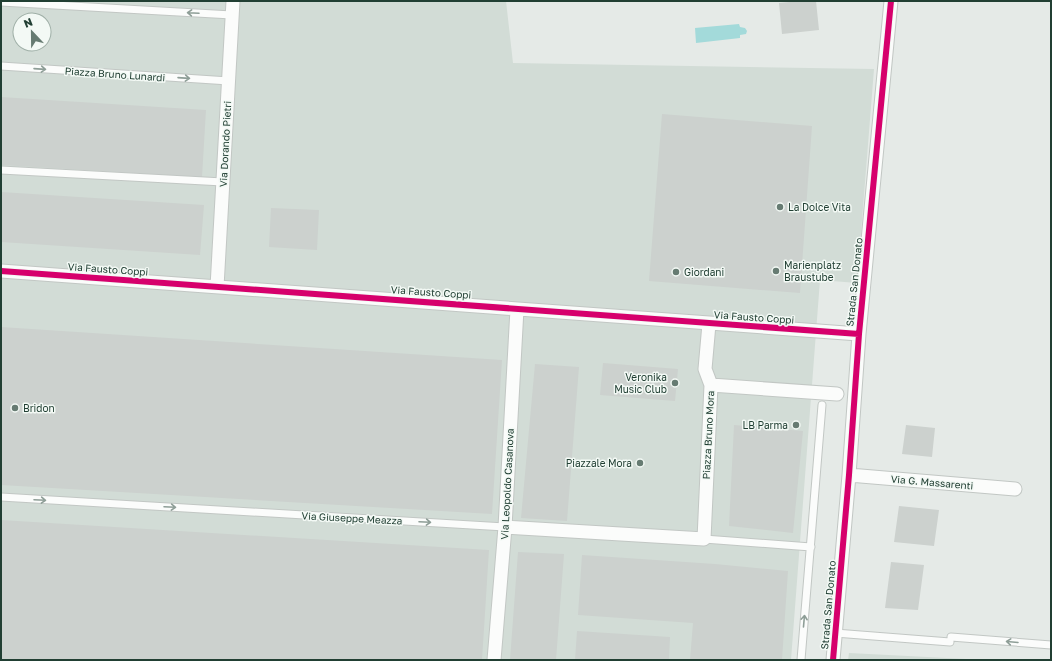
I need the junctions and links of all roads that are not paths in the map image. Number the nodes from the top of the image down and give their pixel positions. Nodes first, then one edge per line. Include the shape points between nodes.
1 (233, 1) edge
2 (891, 1) edge
3 (1, 2) edge
4 (232, 15) junction
5 (1, 66) edge
6 (229, 81) junction
7 (1, 170) edge
8 (223, 182) junction
9 (1, 272) edge
10 (217, 287) junction
11 (517, 309) junction
12 (709, 324) junction
13 (859, 334) junction
14 (711, 386) junction
15 (837, 394) dead end
16 (822, 405) dead end
17 (849, 475) junction
18 (1014, 489) dead end
19 (1, 497) edge
20 (505, 527) junction
21 (704, 539) junction
22 (810, 547) junction
23 (835, 633) junction
24 (1051, 645) edge
25 (494, 660) edge
26 (801, 660) edge
27 (833, 660) edge

1 - 4 street, Via Dorando Pietri
2 - 13 street, Strada San Donato
4 -> 3 lane
4 - 6 street, Via Dorando Pietri
5 -> 6 lane, Piazza Bruno Lunardi
6 - 8 street, Via Dorando Pietri
7 - 8 lane
8 - 10 street, Via Dorando Pietri
9 - 10 street, Via Fausto Coppi
10 - 11 street, Via Fausto Coppi
11 - 12 street, Via Fausto Coppi
11 - 20 street, Via Leopoldo Casanova
12 - 13 street, Via Fausto Coppi
12 - 14 street via 705,369
13 - 17 street, Strada San Donato
14 - 15 street, Piazza Bruno Mora
14 - 21 street, Piazza Bruno Mora
16 - 22 lane
17 - 18 street, Via G. Massarenti
17 - 23 street, Strada San Donato
19 -> 20 lane, Via Giuseppe Meazza
20 - 21 street, Via Giuseppe Meazza
20 - 25 street, Via Leopoldo Casanova
21 - 22 lane
26 -> 22 lane
24 -> 23 lane
23 - 27 street, Strada San Donato

